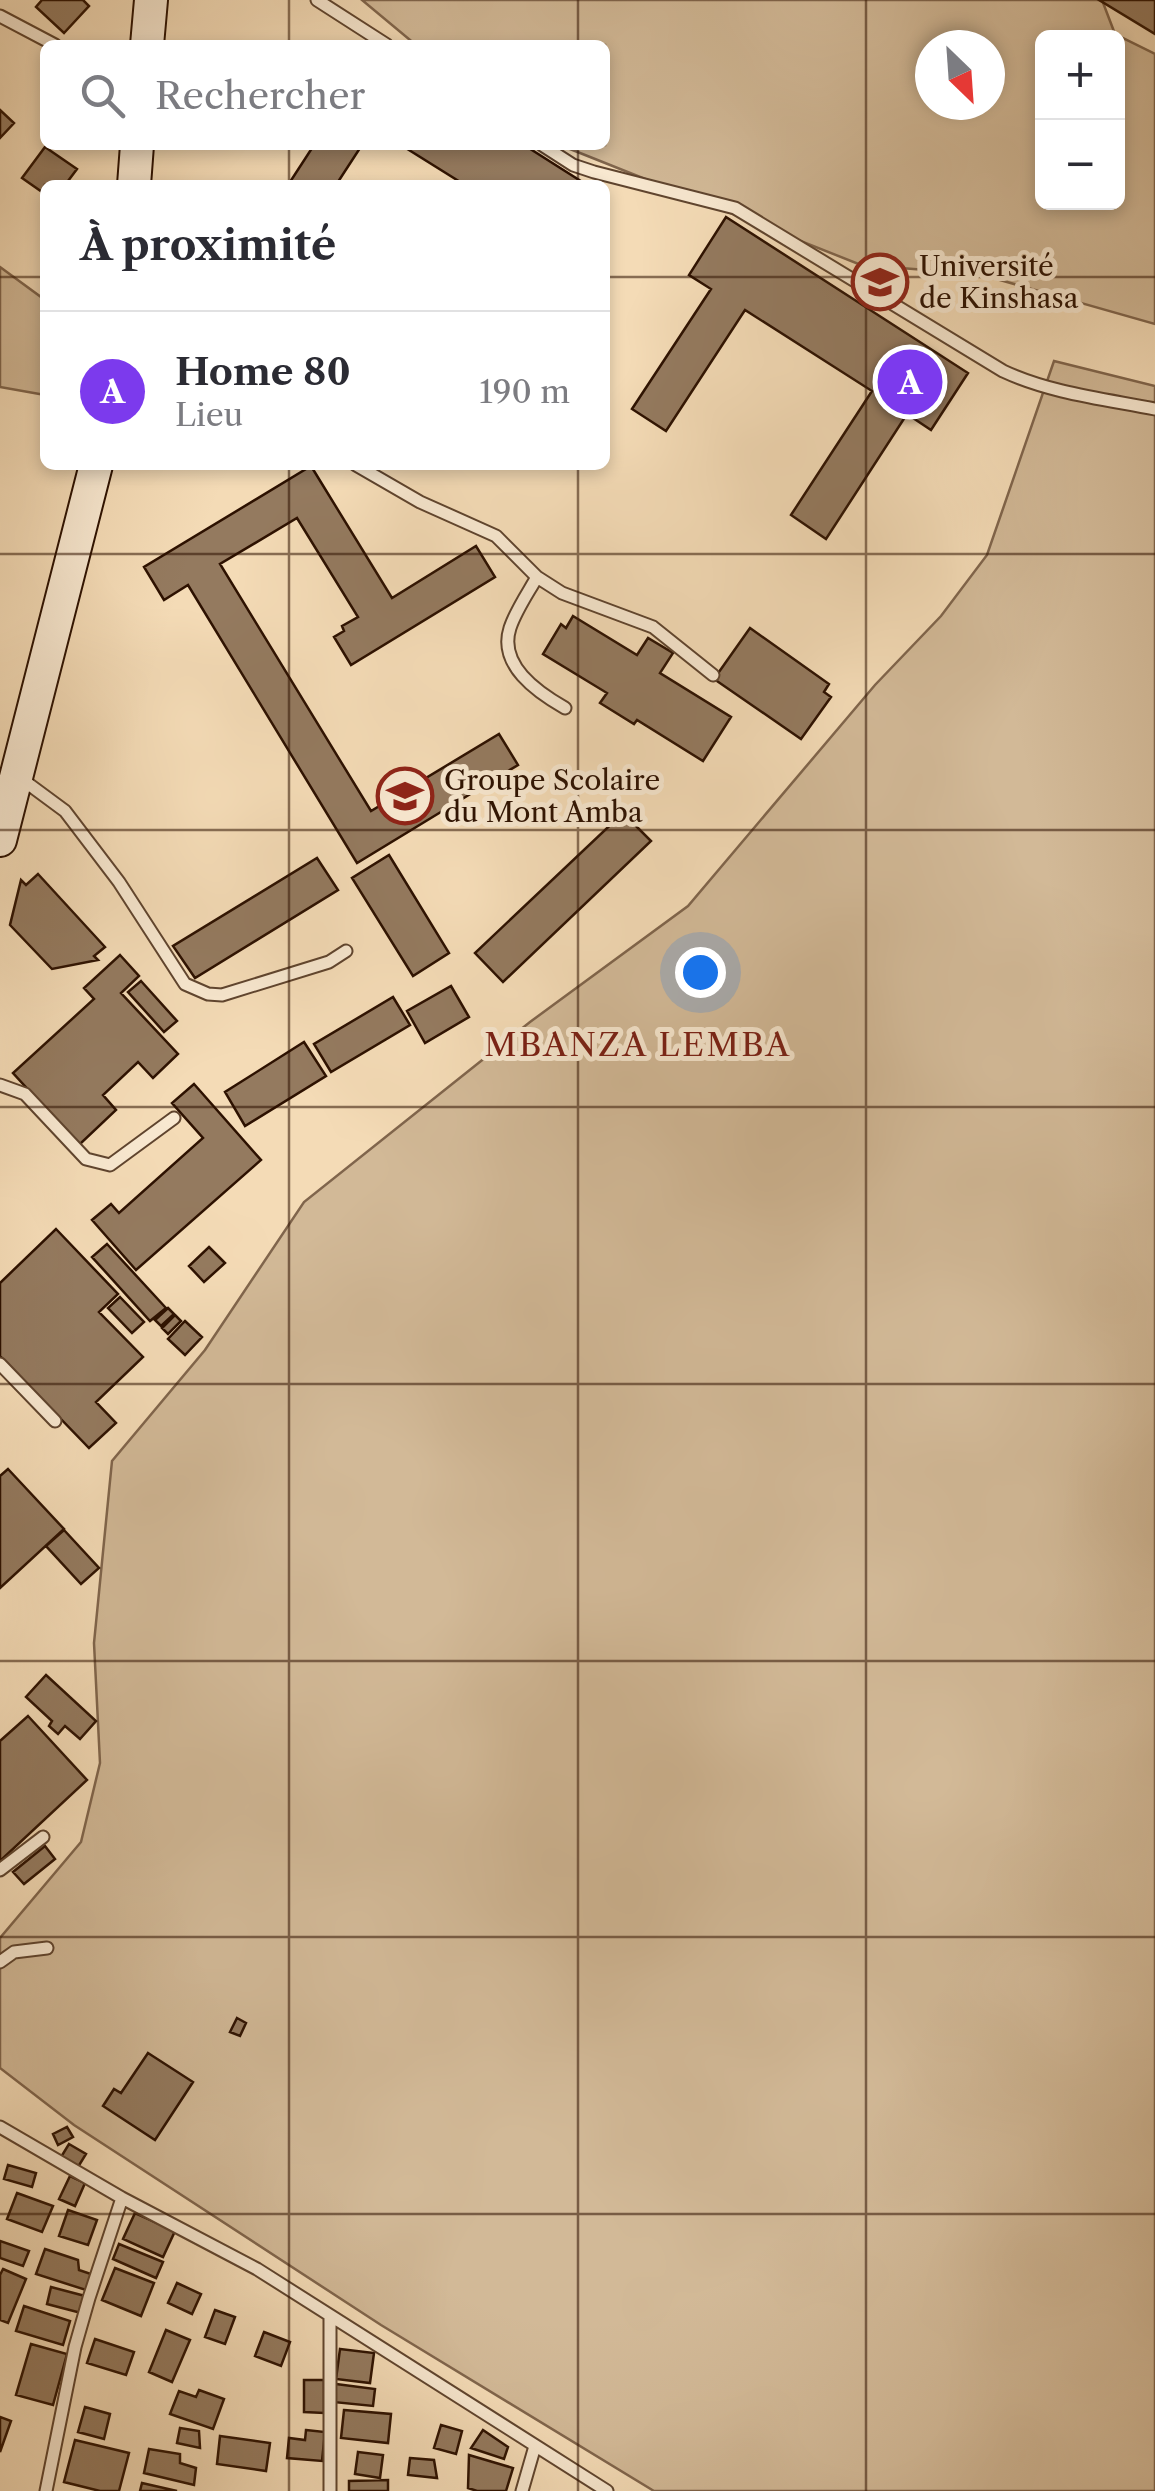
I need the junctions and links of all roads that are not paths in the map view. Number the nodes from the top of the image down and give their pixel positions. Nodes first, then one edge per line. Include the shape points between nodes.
1 (151, 0) edge
2 (318, 0) edge
3 (0, 16) edge
4 (45, 40) edge
5 (147, 40) edge
6 (379, 40) edge
7 (138, 150) edge
8 (550, 150) edge
9 (134, 180) edge
10 (1155, 409) edge
11 (95, 470) edge
12 (365, 470) edge
13 (537, 577) junction
14 (713, 675) dead end
15 (565, 708) dead end
16 (16, 775) junction
17 (0, 840) edge
18 (346, 951) dead end
19 (0, 1085) edge
20 (174, 1118) dead end
21 (0, 1364) edge
22 (56, 1421) dead end
23 (43, 1836) dead end
24 (0, 1870) edge
25 (47, 1948) dead end
26 (0, 1962) edge
27 (0, 2126) edge
28 (122, 2198) junction
29 (330, 2316) junction
30 (535, 2446) junction
31 (46, 2491) edge
32 (330, 2491) edge
33 (522, 2491) edge
34 (607, 2491) edge

1 - 5 street
2 - 6 lane
3 - 4 lane
7 - 9 street
8 - 10 lane via 594,172 735,208 1026,382
11 - 16 street
12 - 13 lane via 496,536
13 - 14 lane via 653,627
13 - 15 lane via 509,630 509,657 526,680
16 - 17 street
16 - 18 lane via 65,810 185,984 222,995
19 - 20 lane via 24,1094 86,1159 110,1165
21 - 22 lane
23 - 24 lane
25 - 26 lane via 14,1952
27 - 28 lane
28 - 29 lane via 256,2268
28 - 31 lane via 88,2298
29 - 30 lane
29 - 32 lane
30 - 33 lane
30 - 34 lane

